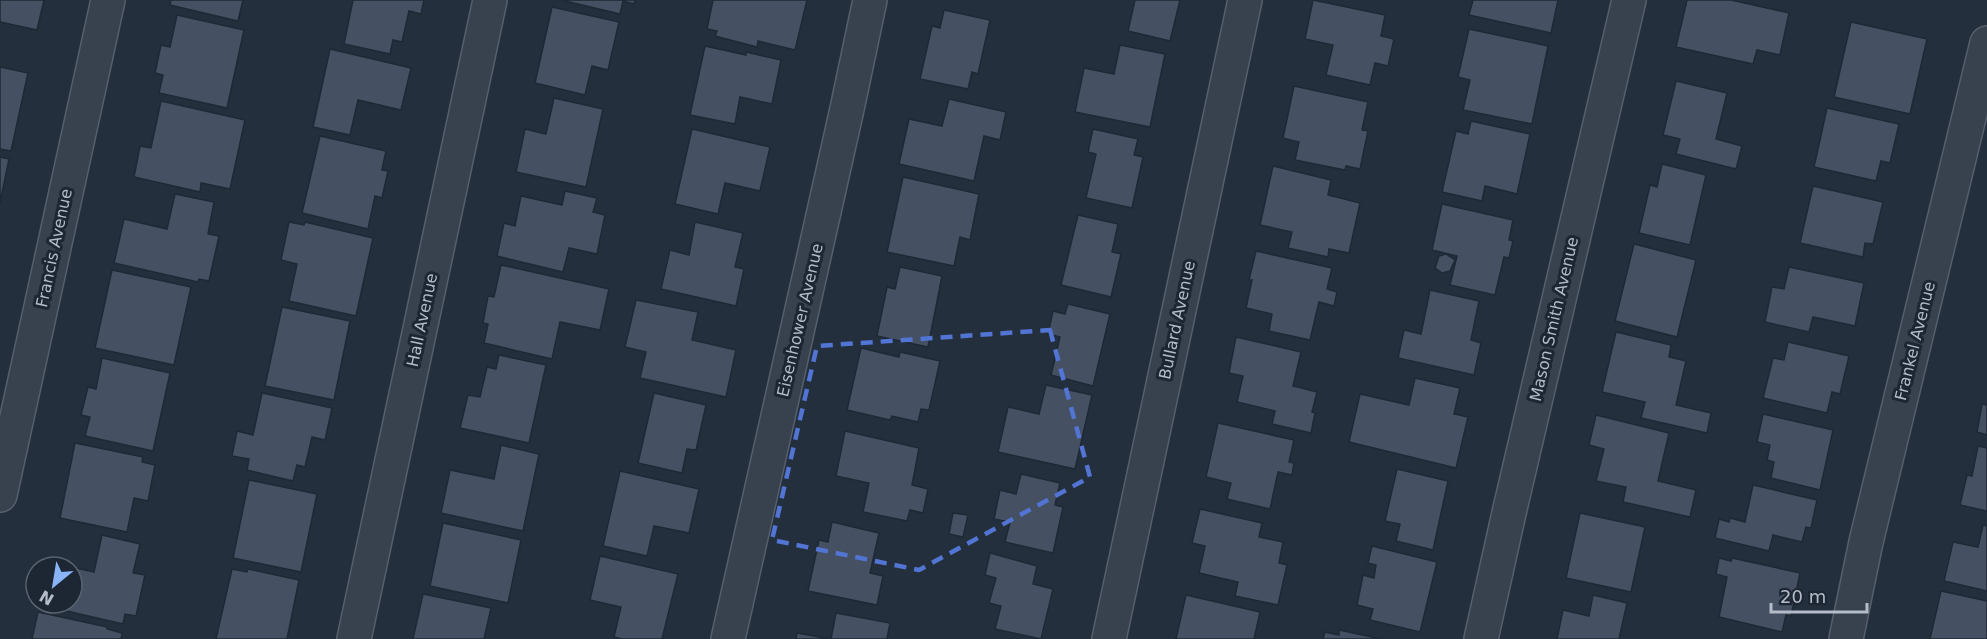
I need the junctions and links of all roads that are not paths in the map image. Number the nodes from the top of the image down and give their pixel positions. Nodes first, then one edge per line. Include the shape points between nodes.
1 (108, 0) edge
2 (490, 0) edge
3 (870, 0) edge
4 (1245, 0) edge
5 (1629, 0) edge
6 (1987, 43) edge
7 (0, 495) edge
8 (354, 639) edge
9 (728, 639) edge
10 (1109, 639) edge
11 (1481, 639) edge
12 (1846, 639) edge

1 - 7 street, Francis Avenue
2 - 8 street, Hall Avenue
3 - 9 street, Eisenhower Avenue
4 - 10 street, Bullard Avenue
5 - 11 street, Mason Smith Avenue
6 - 12 street, Frankel Avenue

